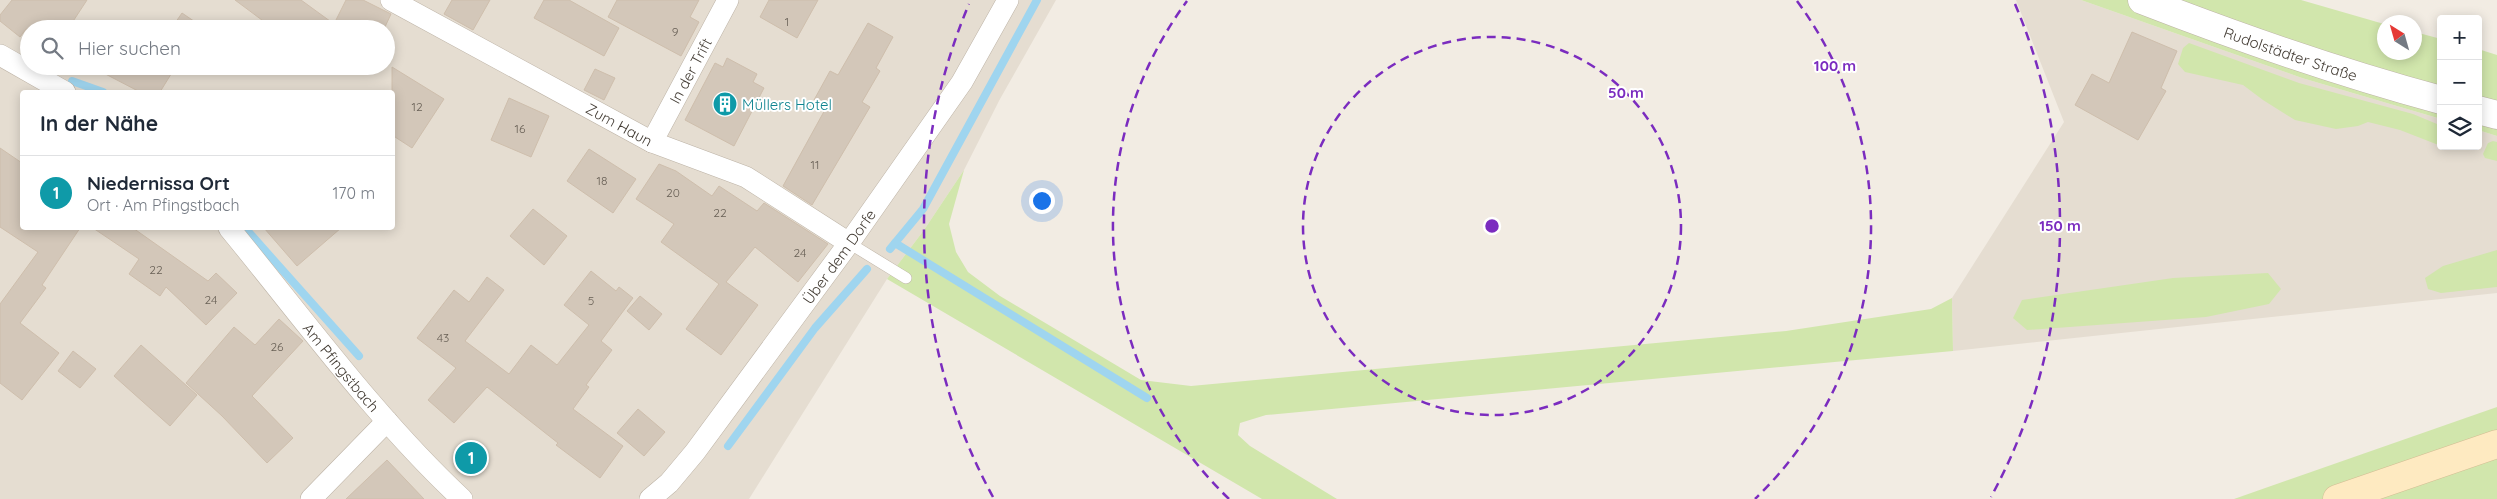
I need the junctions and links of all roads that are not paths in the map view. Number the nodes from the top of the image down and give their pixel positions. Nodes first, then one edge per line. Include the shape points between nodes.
1 (391, 0) edge
2 (728, 0) edge
3 (1008, 0) edge
4 (2142, 0) edge
5 (0, 55) edge
6 (20, 66) edge
7 (35, 75) edge
8 (61, 90) edge
9 (2437, 99) edge
10 (2482, 111) edge
11 (2497, 115) edge
12 (652, 142) junction
13 (231, 230) edge
14 (849, 242) junction
15 (906, 278) dead end
16 (387, 421) junction
17 (2497, 444) edge
18 (311, 499) edge
19 (462, 499) edge
20 (650, 499) edge
21 (2337, 499) edge

1 - 12 street, Zum Haun
2 - 12 street, In der Trift
3 - 14 street, Über dem Dorfe via 962,82
4 - 9 street, Rudolstädter Straße via 2222,31
5 - 6 street
7 - 8 street
10 - 11 street
12 - 14 street, Zum Haun via 746,178
13 - 16 street, Am Pfingstbach
14 - 15 lane
14 - 20 street, Über dem Dorfe via 695,452 669,483
16 - 18 street
16 - 19 street, Am Pfingstbach
17 - 21 main road

